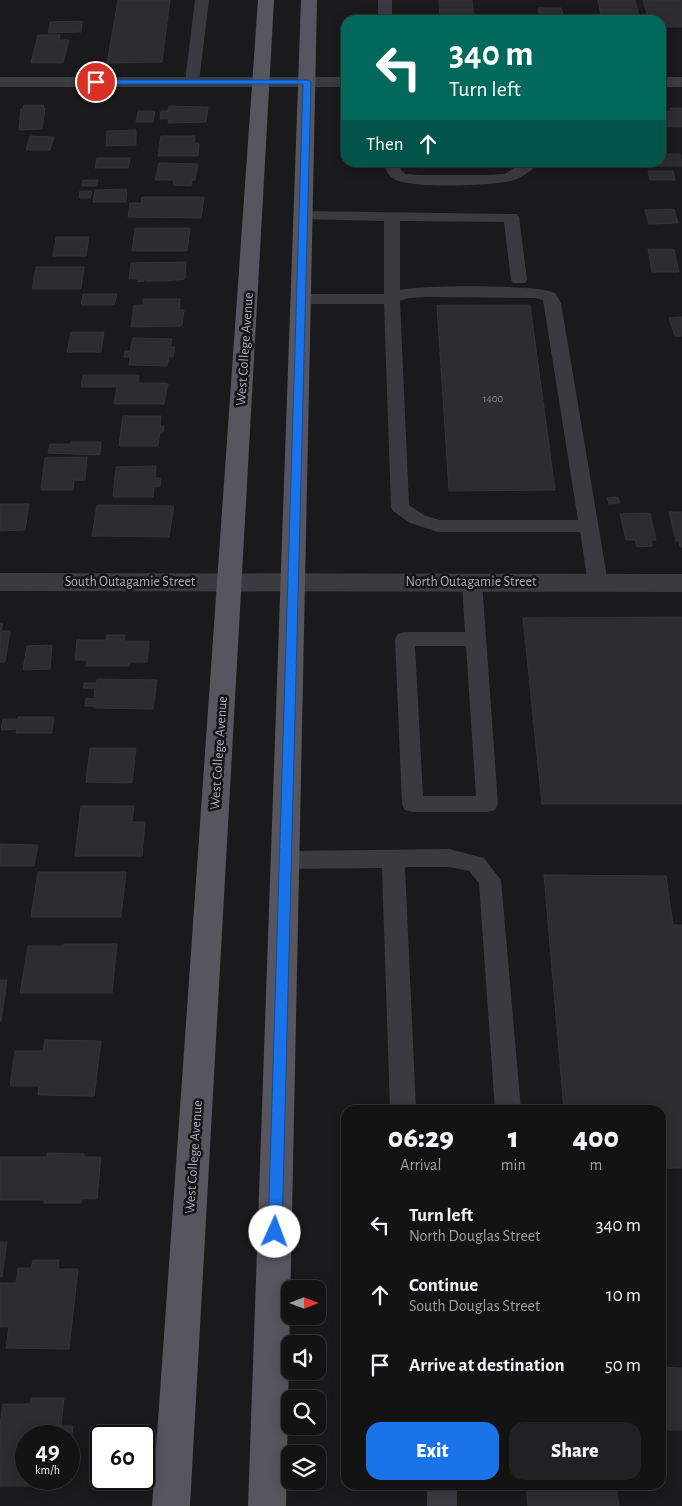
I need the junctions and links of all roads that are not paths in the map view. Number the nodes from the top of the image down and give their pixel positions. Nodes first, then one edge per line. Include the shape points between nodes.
1 (202, 0) edge
2 (266, 0) edge
3 (309, 0) edge
4 (384, 0) edge
5 (386, 15) edge
6 (0, 82) edge
7 (192, 82) junction
8 (261, 82) junction
9 (307, 82) junction
10 (341, 82) edge
11 (666, 82) edge
12 (682, 82) edge
13 (392, 167) edge
14 (526, 167) edge
15 (304, 216) junction
16 (392, 217) junction
17 (519, 280) dead end
18 (301, 299) junction
19 (392, 300) junction
20 (589, 526) junction
21 (0, 582) edge
22 (230, 582) junction
23 (260, 582) joint
24 (293, 582) junction
25 (472, 582) junction
26 (598, 583) junction
27 (682, 583) edge
28 (476, 639) junction
29 (393, 859) junction
30 (286, 860) junction
31 (404, 1105) edge
32 (508, 1105) edge
33 (442, 1490) edge
34 (171, 1506) edge
35 (268, 1506) edge
36 (442, 1506) edge

1 - 7 lane
2 - 8 main road, West College Avenue
3 - 9 main road
4 - 5 lane
6 - 7 street
7 - 8 street
8 - 9 street
8 - 22 main road, West College Avenue
9 - 10 street
9 - 15 main road
11 - 12 street
13 - 14 lane via 402,178 468,180 514,176
15 - 16 lane
15 - 18 main road
16 - 17 lane via 511,217
16 - 19 lane
18 - 19 lane
18 - 24 main road
19 - 20 lane via 406,294 427,292 537,293 549,296 553,303
19 - 20 lane via 400,507 417,519 438,526
20 - 26 lane
21 - 22 street, South Outagamie Street
22 - 23 street, South Outagamie Street
22 - 34 main road, West College Avenue
23 - 24 street, North Outagamie Street
24 - 25 street, North Outagamie Street
24 - 30 main road
25 - 26 street, North Outagamie Street
25 - 28 lane
26 - 27 street, North Outagamie Street
28 - 28 lane via 487,804 413,804 405,639
29 - 30 lane
29 - 31 lane
29 - 32 lane via 449,858 476,864 490,880
30 - 35 main road
33 - 36 lane

